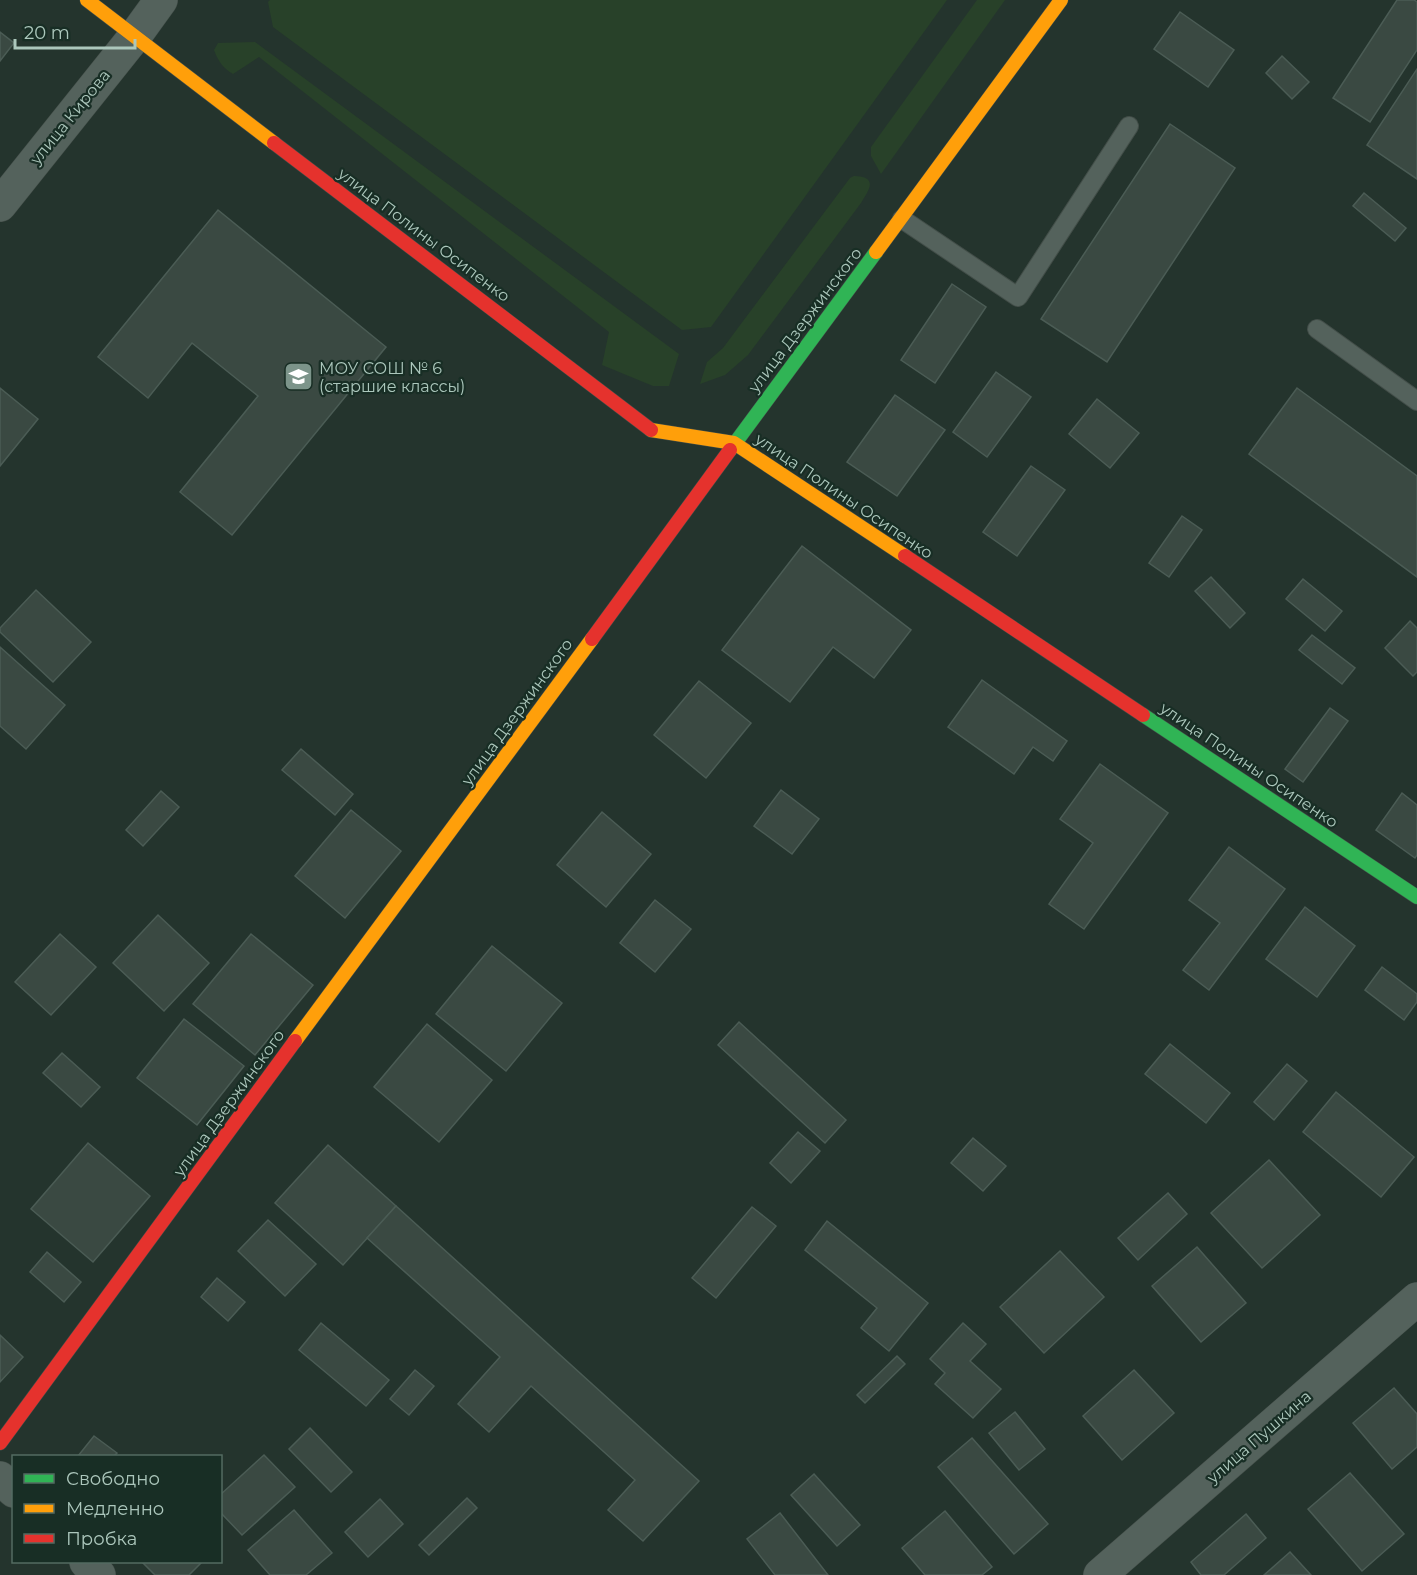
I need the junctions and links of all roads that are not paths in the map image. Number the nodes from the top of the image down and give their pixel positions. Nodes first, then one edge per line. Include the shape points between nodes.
1 (87, 0) edge
2 (161, 0) edge
3 (1061, 0) edge
4 (135, 36) junction
5 (1129, 126) dead end
6 (0, 205) edge
7 (902, 219) junction
8 (1317, 329) dead end
9 (1417, 401) edge
10 (734, 443) junction
11 (1417, 897) edge
12 (1417, 1299) edge
13 (0, 1443) edge
14 (0, 1478) edge
15 (12, 1489) edge
16 (87, 1563) edge
17 (99, 1575) edge
18 (1100, 1575) edge

1 - 4 street, улица Полины Осипенко
2 - 4 street, улица Кирова
3 - 7 street, улица Дзержинского
4 - 6 street, улица Кирова
4 - 10 street, улица Полины Осипенко via 651,430
5 - 7 lane via 1018,297
7 - 10 street, улица Дзержинского
8 - 9 lane
10 - 11 street, улица Полины Осипенко
10 - 13 street, улица Дзержинского
12 - 18 street, улица Пушкина
14 - 15 street
16 - 17 street

